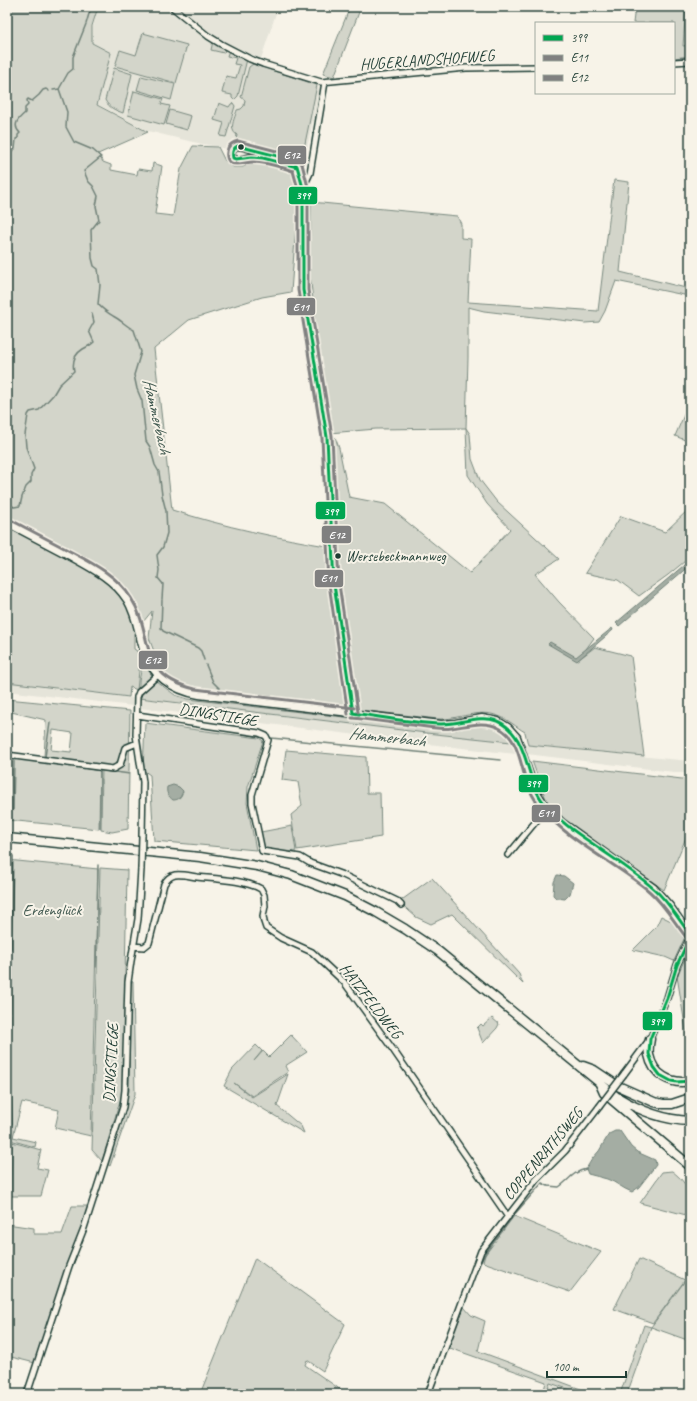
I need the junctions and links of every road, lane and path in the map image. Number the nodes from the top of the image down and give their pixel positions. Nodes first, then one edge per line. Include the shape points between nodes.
1 (172, 7) edge
2 (690, 61) edge
3 (675, 62) edge
4 (535, 67) edge
5 (323, 82) junction
6 (297, 167) junction
7 (304, 188) junction
8 (7, 523) edge
9 (158, 675) junction
10 (353, 713) junction
11 (137, 715) junction
12 (137, 743) junction
13 (7, 755) edge
14 (548, 808) junction
15 (7, 838) edge
16 (508, 855) dead end
17 (401, 905) dead end
18 (690, 934) edge
19 (690, 937) edge
20 (133, 946) junction
21 (650, 1039) junction
22 (578, 1064) junction
23 (599, 1081) junction
24 (690, 1081) edge
25 (690, 1098) edge
26 (690, 1121) edge
27 (687, 1164) edge
28 (690, 1170) edge
29 (508, 1217) junction
30 (27, 1394) edge
31 (428, 1394) edge

1 - 5 street via 204,33 244,56
2 - 3 street
4 - 5 street, HUGERLANDSHOFWEG via 466,68
5 - 7 street via 310,173
6 - 6 street via 291,159 241,146 236,146 232,152 232,156 237,159 253,157
6 - 7 street
7 - 10 street via 303,290 327,437 334,584
8 - 9 street via 95,570 116,586 133,612 144,654
9 - 10 street via 170,685 190,693
9 - 11 street, DINGSTIEGE via 138,694
10 - 14 street via 441,724 482,718 498,721 517,738 534,786
11 - 12 street, DINGSTIEGE
11 - 17 street, DINGSTIEGE via 266,736 268,740 252,795 262,851 300,857 343,875
12 - 13 street via 124,748 122,762 113,769
12 - 20 street, DINGSTIEGE, bridge via 143,782 142,836 139,913
14 - 16 street
14 - 18 street via 571,829 654,888 663,896
15 - 22 highway via 200,857 257,866 291,875 345,896 376,912 438,951
19 - 21 street, COPPENRATHSWEG
20 - 29 street, HATZFELDWEG via 144,947 150,943 164,884 172,876 178,874 216,879 261,889 264,895 263,916 266,928 312,952 344,982
20 - 30 street, DINGSTIEGE via 128,982 123,1107
21 - 24 highway via 649,1054 660,1075 671,1081
21 - 29 street, COPPENRATHSWEG, bridge via 565,1151 536,1180
22 - 23 highway
22 - 25 highway via 654,1102 672,1104
23 - 26 highway via 640,1110 677,1121
23 - 27 highway via 604,1093
27 - 28 highway
29 - 31 street, COPPENRATHSWEG via 481,1251

